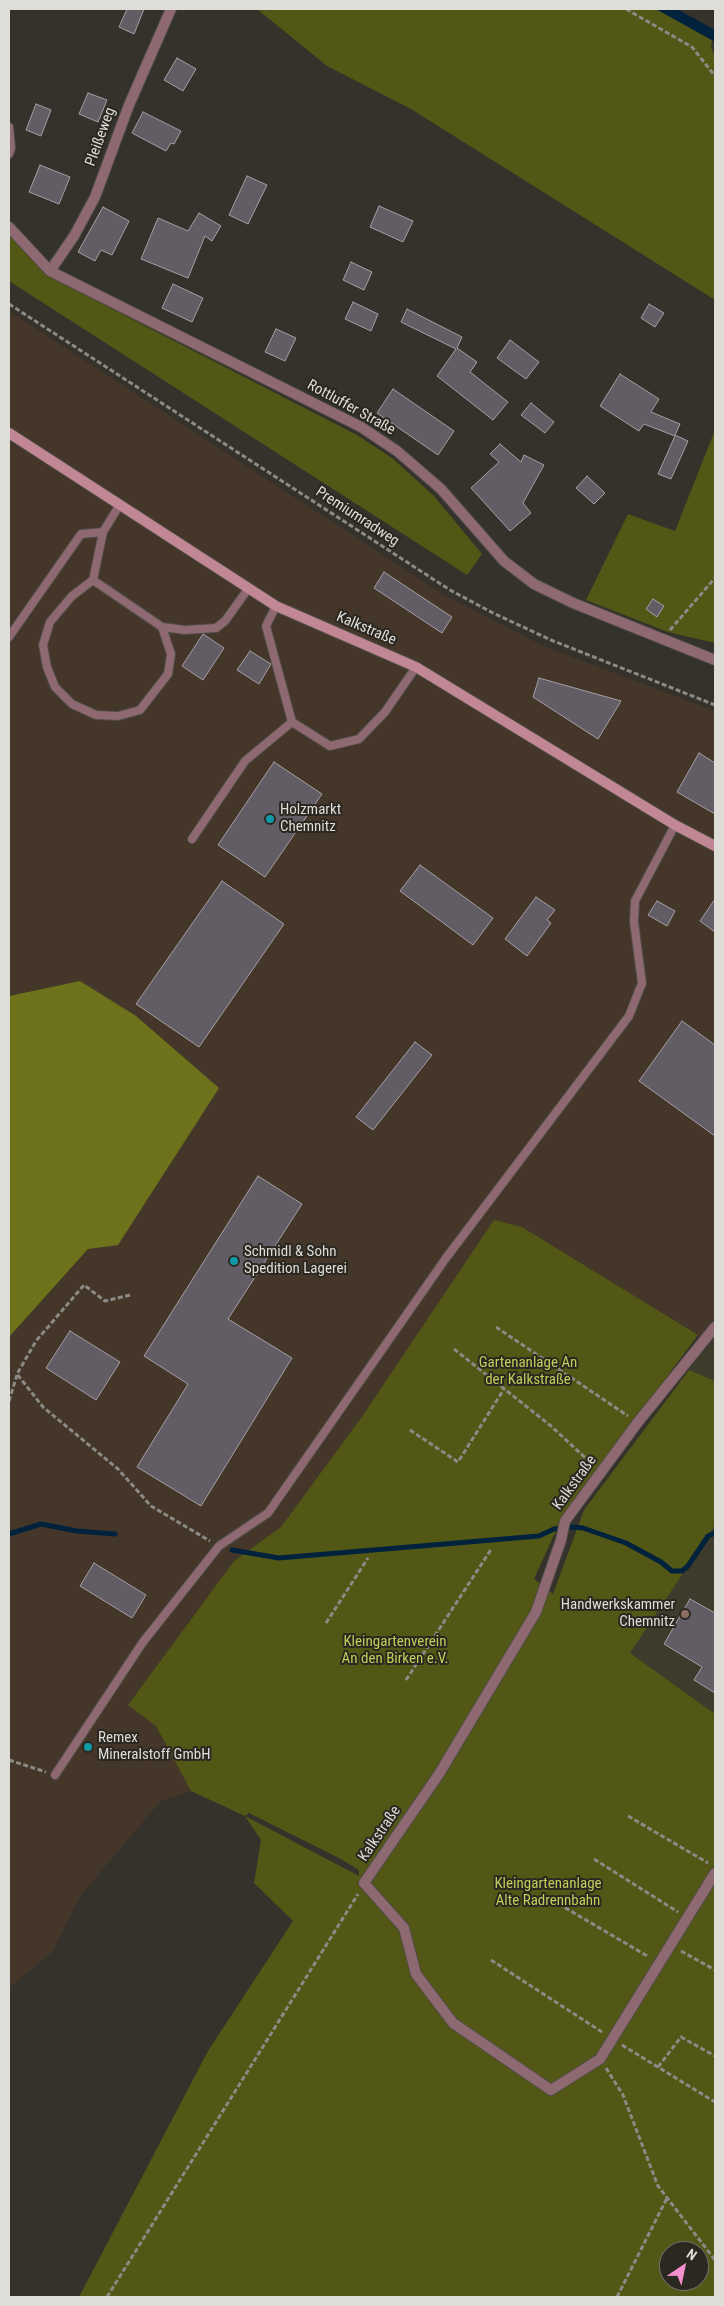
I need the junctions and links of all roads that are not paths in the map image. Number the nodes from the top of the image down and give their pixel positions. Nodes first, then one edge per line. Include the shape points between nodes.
1 (171, 9) edge
2 (9, 127) edge
3 (9, 154) edge
4 (9, 227) edge
5 (50, 271) junction
6 (9, 433) edge
7 (119, 506) junction
8 (103, 532) junction
9 (93, 580) junction
10 (248, 589) junction
11 (276, 606) junction
12 (162, 627) junction
13 (9, 637) edge
14 (715, 660) edge
15 (416, 667) junction
16 (292, 722) junction
17 (675, 825) junction
18 (192, 839) dead end
19 (715, 846) edge
20 (715, 1328) edge
21 (55, 1776) road end
22 (715, 1872) edge

1 - 5 street, Pleißeweg via 128,105 95,197
2 - 3 lane
4 - 5 street, Rottluffer Straße
5 - 14 street, Rottluffer Straße via 361,428 397,451 440,489 504,561 534,584
6 - 7 main road, Kalkstraße
7 - 8 lane
7 - 10 main road, Kalkstraße
8 - 9 lane
8 - 13 lane via 81,534
9 - 12 lane
9 - 12 lane via 72,596 50,622 43,645 46,668 55,687 72,704 96,715 118,716 140,710 168,674 171,654
10 - 11 main road, Kalkstraße
10 - 12 lane via 225,622 216,628 185,630
11 - 15 main road, Kalkstraße
11 - 16 lane via 266,626
15 - 16 lane via 386,712 359,739 330,746
15 - 17 main road, Kalkstraße
16 - 18 lane via 245,761
17 - 19 main road, Kalkstraße
17 - 21 lane via 635,901 634,922 642,983 629,1016 446,1258 268,1513 219,1546 143,1642
20 - 22 street, Kalkstraße via 638,1422 565,1521 536,1612 438,1774 364,1883 404,1928 416,1974 452,2023 551,2090 600,2059

